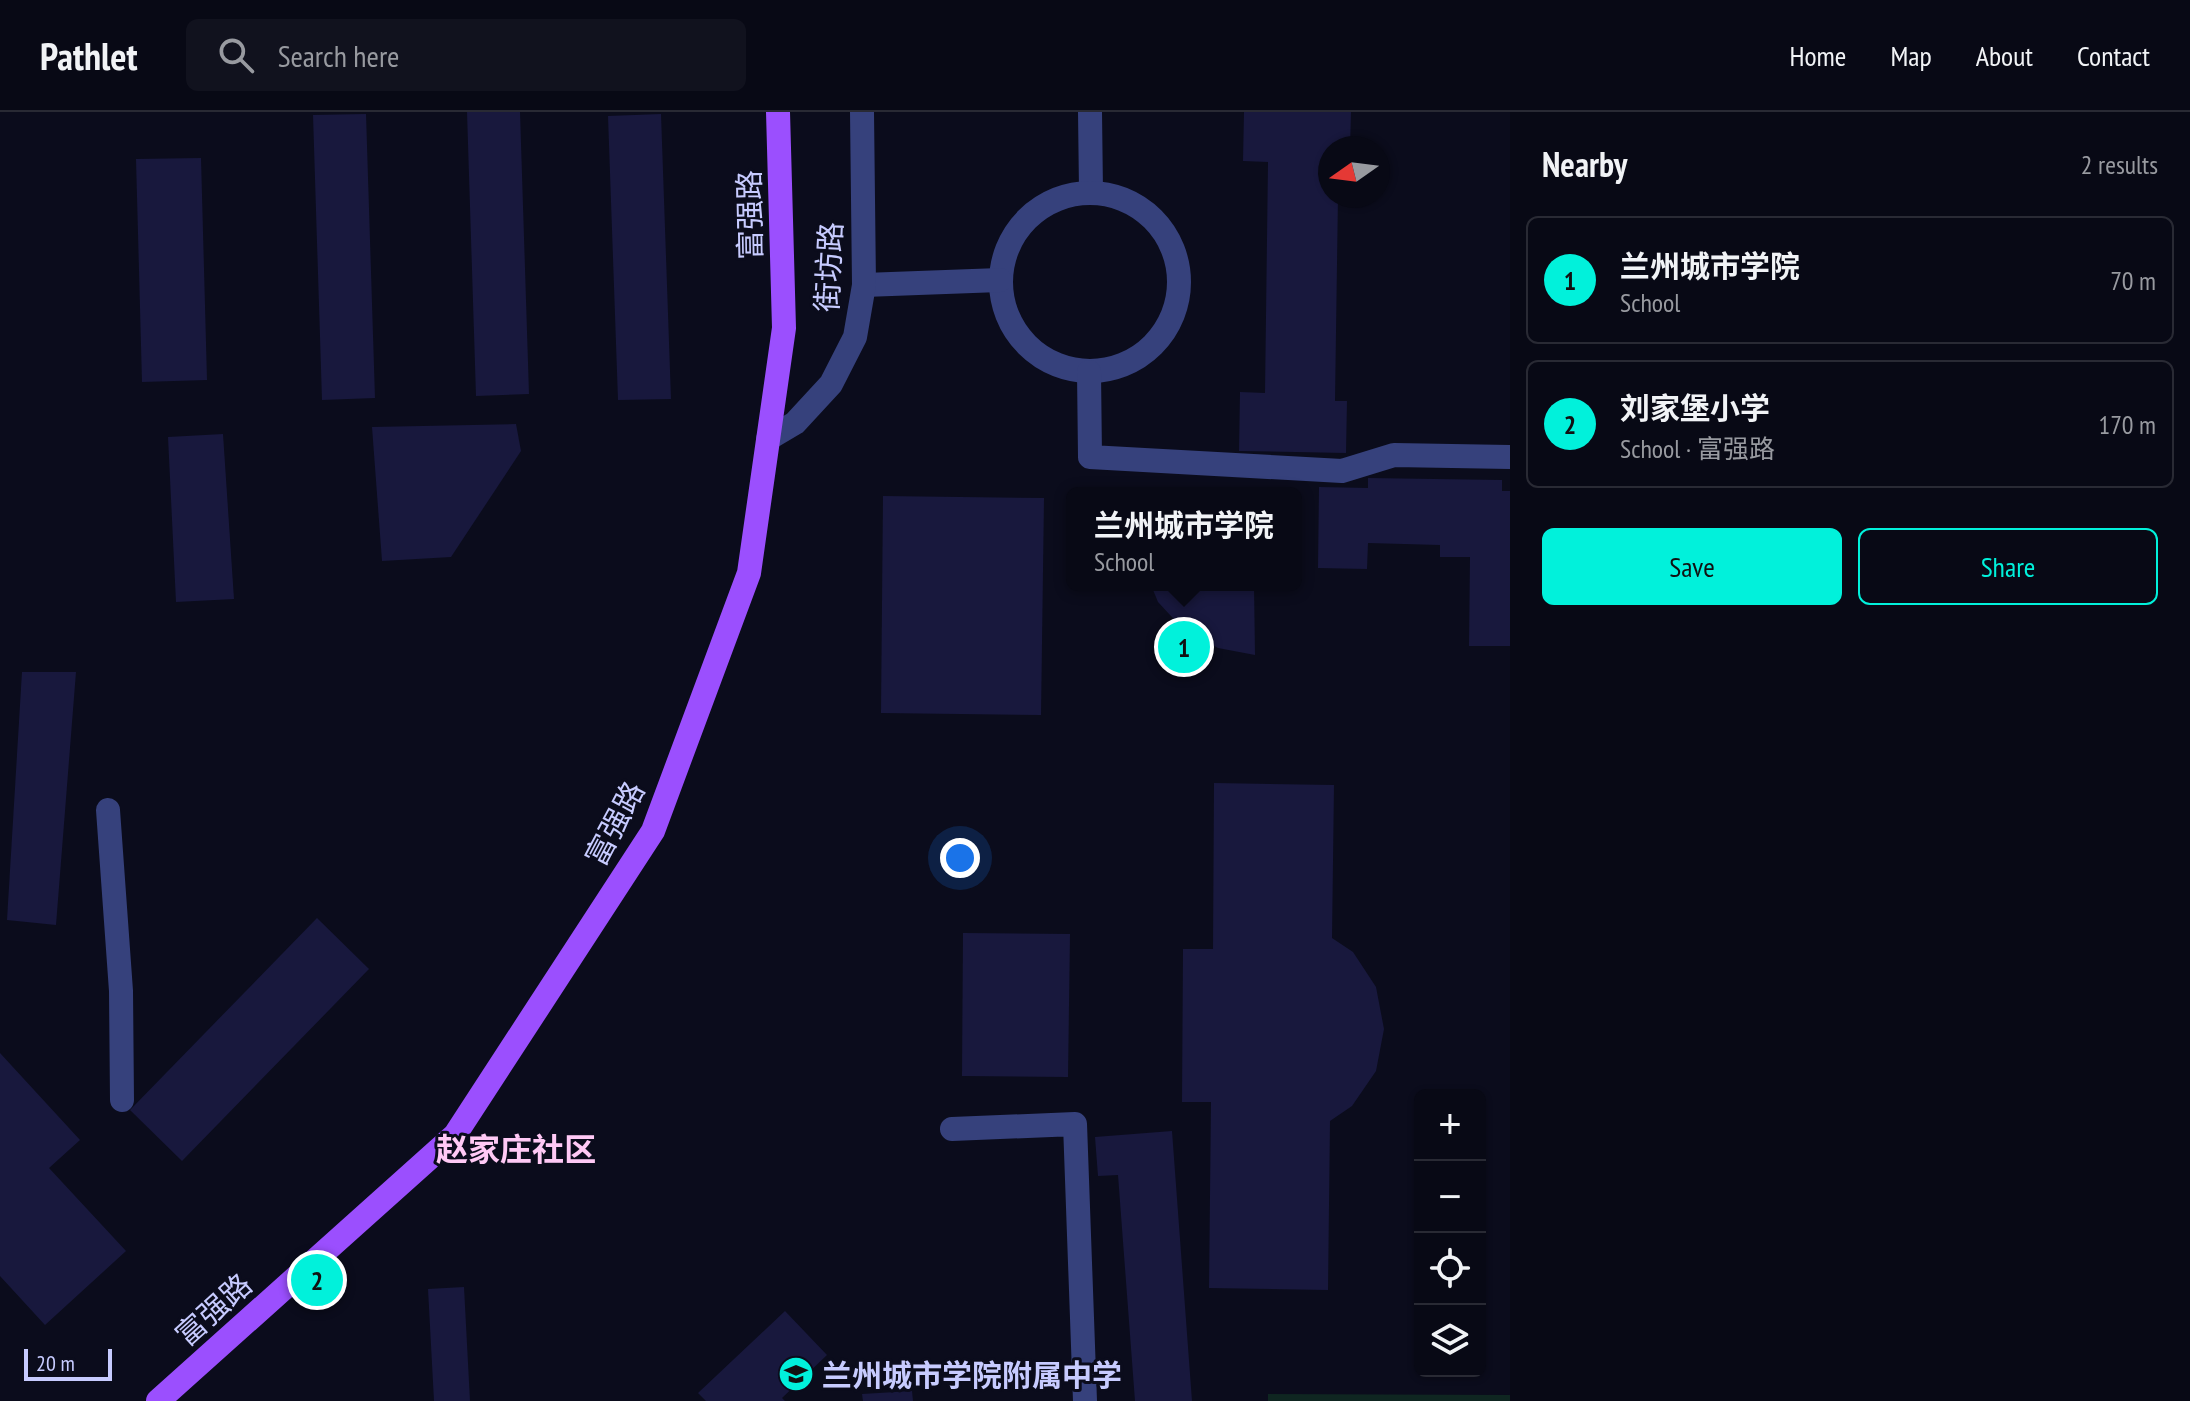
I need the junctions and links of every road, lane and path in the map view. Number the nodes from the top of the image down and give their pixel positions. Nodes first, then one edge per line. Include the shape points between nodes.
1 (778, 112) edge
2 (862, 112) edge
3 (1090, 112) edge
4 (1091, 191) junction
5 (1000, 280) junction
6 (864, 285) junction
7 (1089, 372) junction
8 (768, 439) junction
9 (1510, 457) edge
10 (108, 810) dead end
11 (122, 1100) dead end
12 (952, 1129) dead end
13 (158, 1401) edge
14 (1085, 1401) edge

1 - 8 main road, 富强路 via 784,328
2 - 6 street, 街坊路
3 - 4 street
4 - 5 street via 1057,198 1027,217 1007,246
4 - 7 street via 1125,199 1155,219 1174,249 1180,283 1172,318 1152,347 1123,366
5 - 6 street
5 - 7 street via 1006,314 1025,345 1054,365
6 - 8 street, 街坊路 via 855,337 831,384 795,423
7 - 9 street via 1090,457 1342,471 1394,455
8 - 13 main road, 富强路 via 749,573 653,831 455,1135
10 - 11 street via 121,991
12 - 14 street via 1075,1124

